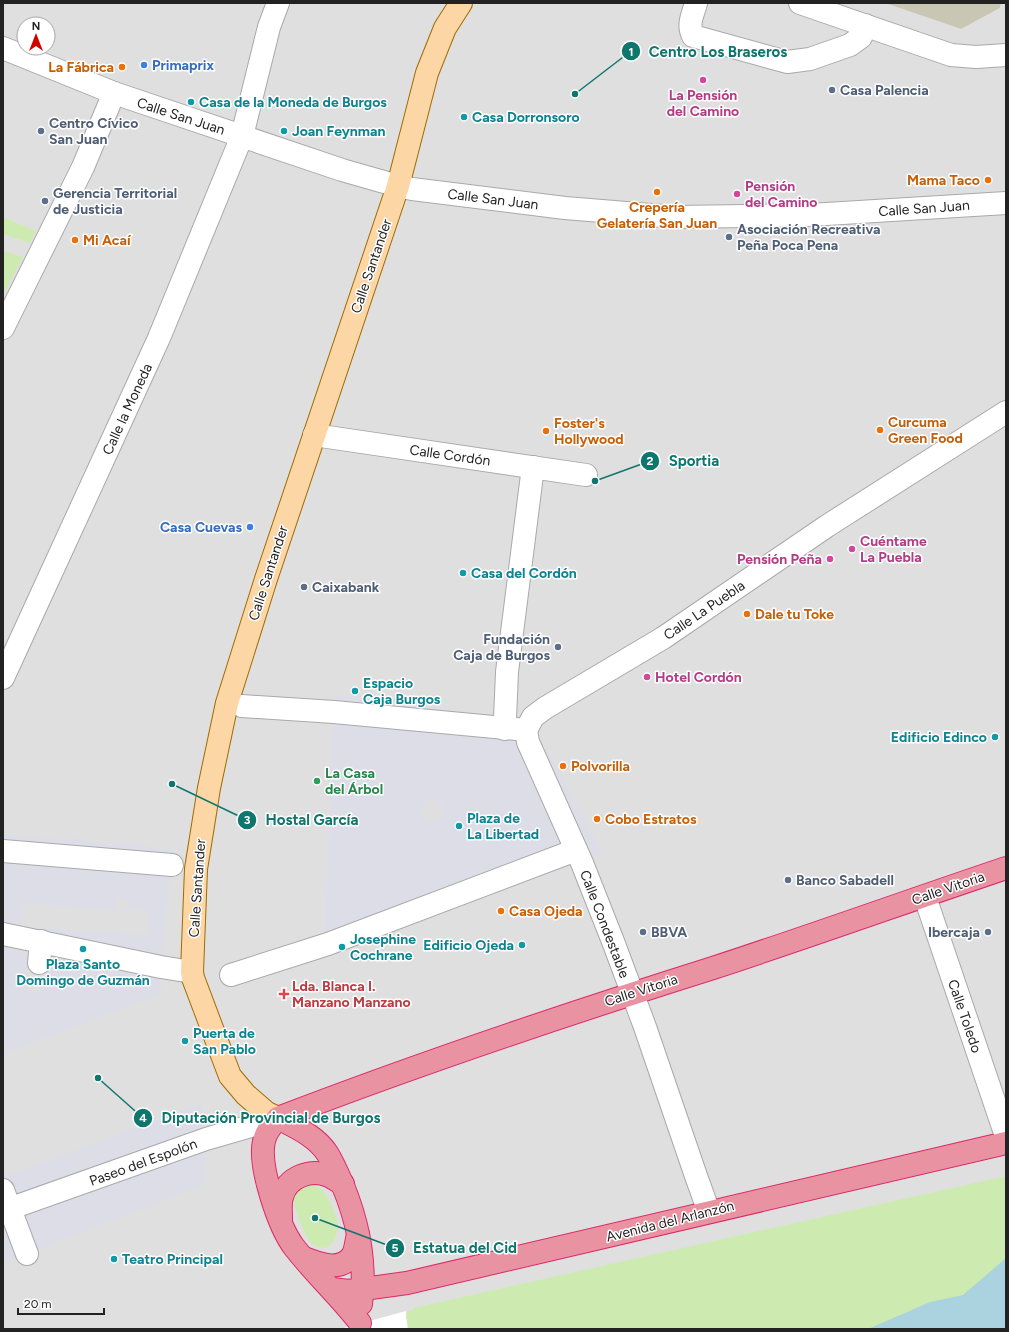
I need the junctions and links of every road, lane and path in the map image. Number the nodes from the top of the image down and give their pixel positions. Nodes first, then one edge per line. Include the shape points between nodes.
1 (278, 3) edge
2 (461, 3) edge
3 (696, 3) edge
4 (800, 3) edge
5 (864, 25) junction
6 (3, 48) edge
7 (1006, 55) edge
8 (114, 94) junction
9 (242, 136) junction
10 (398, 186) junction
11 (1006, 203) edge
12 (3, 328) edge
13 (1006, 412) edge
14 (314, 436) junction
15 (533, 467) junction
16 (586, 475) dead end
17 (3, 678) edge
18 (242, 706) dead end
19 (516, 730) junction
20 (576, 850) junction
21 (3, 851) edge
22 (172, 865) dead end
23 (1006, 868) edge
24 (925, 897) junction
25 (3, 934) edge
26 (41, 941) junction
27 (39, 963) dead end
28 (192, 972) junction
29 (231, 975) dead end
30 (632, 993) junction
31 (278, 1118) junction
32 (1006, 1136) edge
33 (1006, 1142) edge
34 (342, 1184) junction
35 (5, 1203) edge
36 (709, 1212) junction
37 (280, 1220) junction
38 (358, 1233) junction
39 (27, 1254) dead end
40 (304, 1258) junction
41 (332, 1290) junction
42 (363, 1290) junction
43 (361, 1326) edge

1 - 9 street, Calle la Moneda via 269,27
2 - 10 main road, Calle Santander via 445,28 427,73
3 - 5 street via 690,22 693,36 787,62 810,59 850,46 861,37
4 - 5 street
5 - 7 street via 951,55
6 - 8 street, Calle San Juan
8 - 9 street, Calle San Juan
8 - 12 street via 83,167
9 - 10 street, Calle San Juan
9 - 17 street, Calle la Moneda via 159,338
10 - 11 street, Calle San Juan via 564,208 675,217 810,216
10 - 14 main road, Calle Santander
13 - 19 street, Calle La Puebla via 827,526 662,638 545,708
14 - 15 street, Calle Cordón
14 - 28 main road, Calle Santander via 225,710 208,788 196,869
15 - 16 street, Calle Cordón
15 - 19 street, Calle Condestable via 507,672 505,719
18 - 19 street via 334,712
19 - 20 street, Calle Condestable via 528,742
20 - 29 street via 328,944
20 - 30 street, Calle Condestable
21 - 22 street
23 - 24 highway, Calle Vitoria
24 - 30 highway, Calle Vitoria
24 - 32 street, Calle Toledo
25 - 26 street
26 - 27 street
26 - 28 street
28 - 31 main road, Calle Santander via 230,1076 251,1100
30 - 31 highway, Calle Vitoria via 354,1089
30 - 36 street, Calle Condestable
31 - 34 highway via 303,1132 328,1153
31 - 35 street, Paseo del Espolón
31 - 37 highway via 269,1128 262,1154 266,1178
33 - 36 highway, Avenida del Arlanzón
34 - 37 highway via 329,1176 313,1172 298,1176 289,1184 282,1197
34 - 38 highway via 355,1216
35 - 39 street, Paseo del Espolón
36 - 42 highway, Avenida del Arlanzón via 407,1283
37 - 40 highway via 294,1247
38 - 40 highway via 355,1248 344,1262 332,1266
38 - 42 highway
40 - 41 highway
41 - 42 highway, Avenida del Arlanzón
41 - 43 highway
42 - 43 highway

